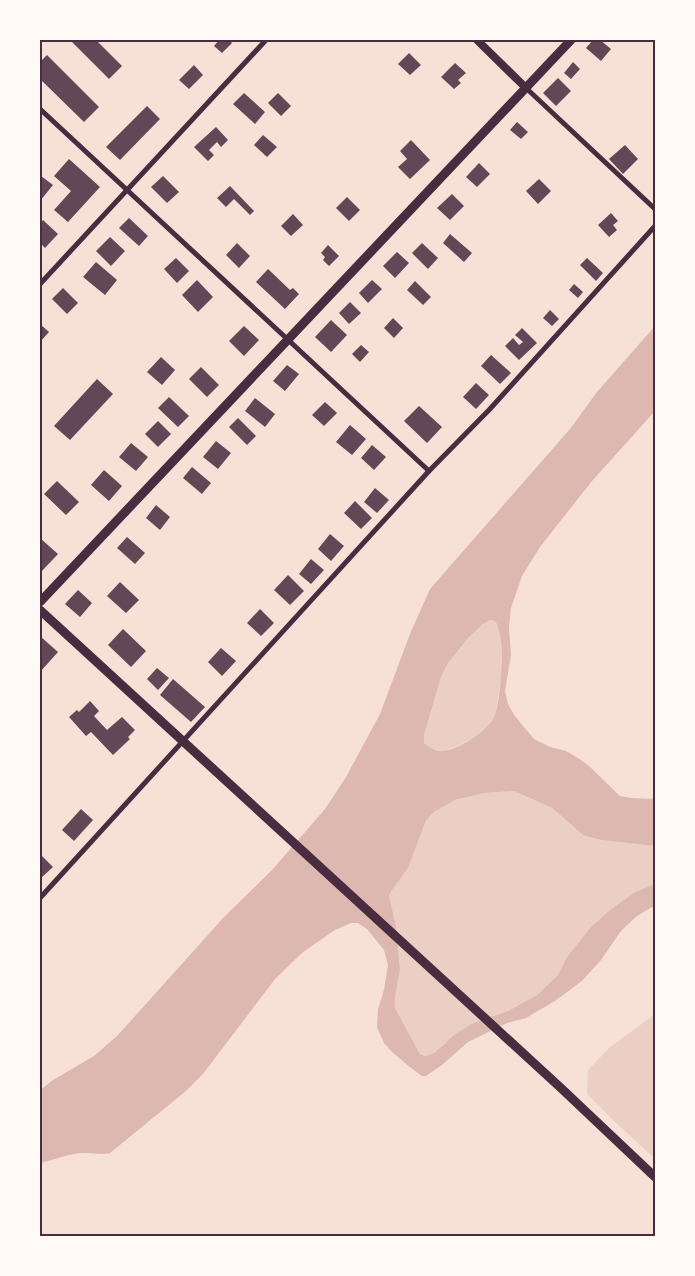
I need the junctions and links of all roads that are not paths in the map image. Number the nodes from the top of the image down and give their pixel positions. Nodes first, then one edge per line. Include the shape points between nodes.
1 (266, 40) edge
2 (477, 40) edge
3 (571, 40) edge
4 (526, 88) junction
5 (40, 109) edge
6 (126, 190) junction
7 (655, 209) edge
8 (655, 226) edge
9 (40, 284) edge
10 (287, 340) junction
11 (428, 472) junction
12 (40, 602) edge
13 (40, 610) edge
14 (183, 742) junction
15 (40, 898) edge
16 (655, 1177) edge

1 - 6 street
2 - 4 main road
3 - 4 main road
4 - 7 street
4 - 10 main road
5 - 6 street
6 - 9 street
6 - 10 street
8 - 11 street via 489,410
10 - 11 street
10 - 12 main road
11 - 14 street
13 - 14 main road
14 - 15 street
14 - 16 main road

